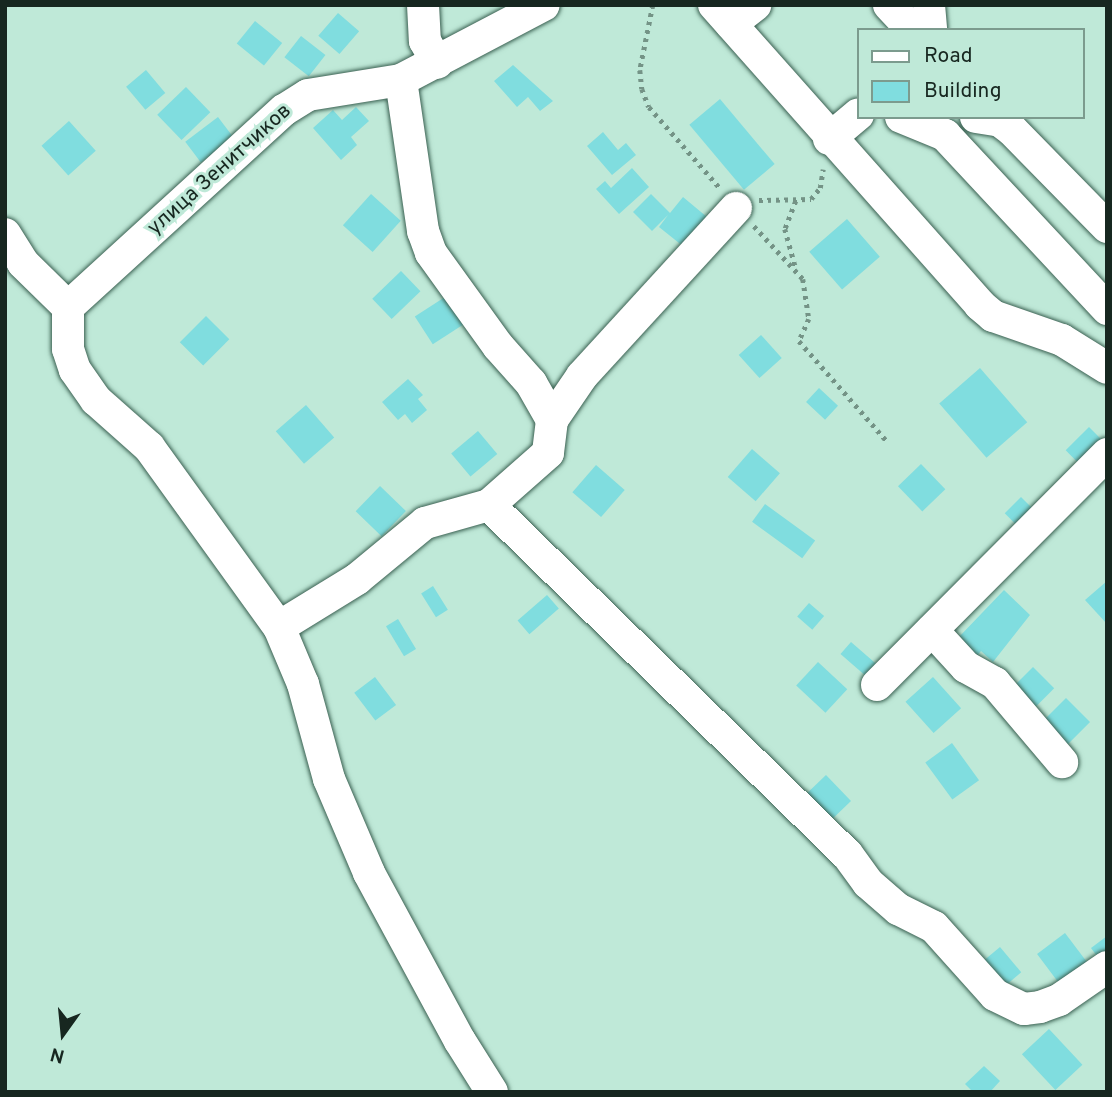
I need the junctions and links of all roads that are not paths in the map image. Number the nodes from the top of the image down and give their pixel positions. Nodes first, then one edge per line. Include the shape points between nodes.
1 (423, 5) edge
2 (544, 5) edge
3 (889, 5) edge
4 (929, 5) edge
5 (733, 12) edge
6 (910, 28) edge
7 (931, 28) edge
8 (437, 63) junction
9 (401, 80) junction
10 (856, 118) edge
11 (913, 119) edge
12 (988, 119) edge
13 (954, 126) edge
14 (829, 139) junction
15 (744, 204) road end
16 (1107, 227) edge
17 (5, 234) edge
18 (68, 307) junction
19 (1107, 309) edge
20 (1107, 318) edge
21 (1062, 340) junction
22 (1107, 368) edge
23 (552, 420) junction
24 (1107, 454) edge
25 (489, 505) junction
26 (279, 627) junction
27 (932, 630) junction
28 (877, 685) dead end
29 (1062, 762) dead end
30 (1107, 967) edge
31 (492, 1092) edge

1 - 8 street via 425,41
2 - 8 street, улица Зенитчиков
3 - 6 street
4 - 7 street
5 - 14 street
8 - 9 street, улица Зенитчиков
9 - 18 street, улица Зенитчиков via 329,89 307,95 284,110
9 - 23 street via 422,231 431,253 498,346 531,383
10 - 14 street
11 - 13 street
12 - 16 street via 1012,130
13 - 19 street
14 - 21 street via 993,316
15 - 23 street via 582,376
17 - 18 street via 23,263
18 - 26 street via 68,349 75,370 96,400 149,447
20 - 21 street
21 - 22 street
23 - 25 street via 548,453
24 - 27 street
25 - 26 street via 425,523 357,579
25 - 30 street via 808,815 868,883 898,909 934,927 995,995 1024,1009 1040,1007 1059,1000
26 - 31 street via 303,684 329,779 369,873
27 - 28 street
27 - 29 street via 966,667 995,682

